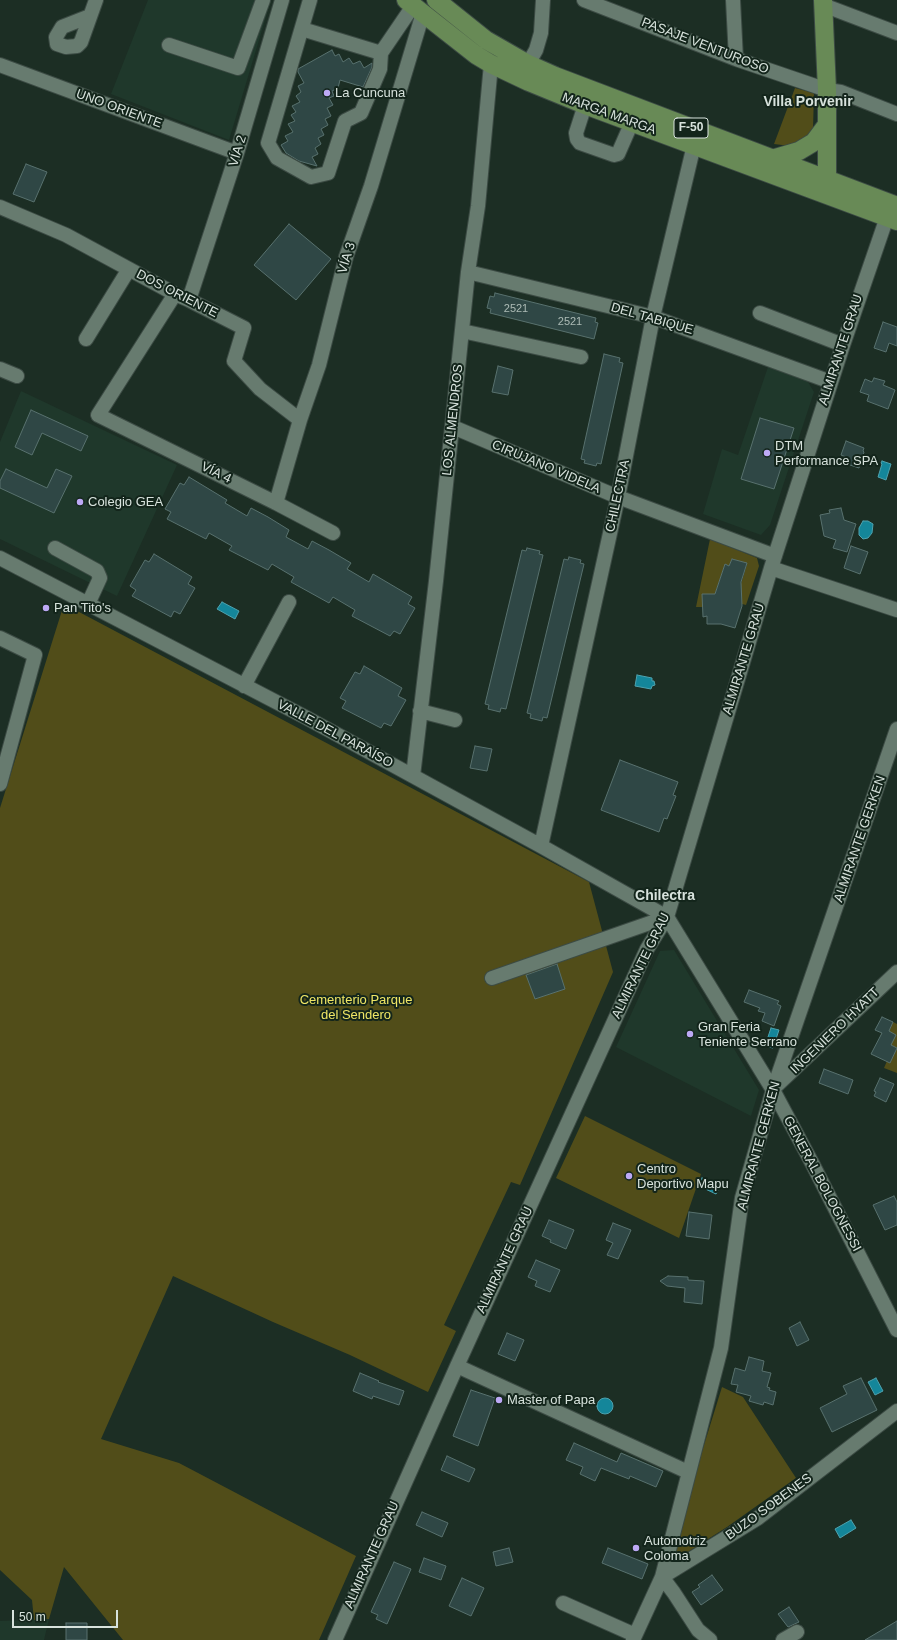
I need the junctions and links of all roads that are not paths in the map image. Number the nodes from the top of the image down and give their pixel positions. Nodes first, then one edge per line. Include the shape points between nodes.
1 (96, 0) edge
2 (263, 0) edge
3 (282, 0) edge
4 (310, 0) edge
5 (436, 0) edge
6 (543, 0) edge
7 (584, 0) edge
8 (733, 0) edge
9 (823, 2) edge
10 (414, 6) edge
11 (90, 16) dead end
12 (302, 29) junction
13 (897, 33) edge
14 (169, 45) dead end
15 (380, 53) junction
16 (736, 59) junction
17 (491, 64) junction
18 (528, 64) junction
19 (0, 65) edge
20 (827, 90) junction
21 (585, 105) junction
22 (897, 114) edge
23 (632, 122) junction
24 (826, 126) junction
25 (694, 145) junction
26 (237, 152) junction
27 (772, 159) junction
28 (827, 187) junction
29 (0, 207) edge
30 (895, 215) edge
31 (129, 269) junction
32 (468, 272) junction
33 (175, 294) junction
34 (189, 300) junction
35 (760, 313) dead end
36 (653, 317) junction
37 (462, 331) junction
38 (86, 339) dead end
39 (843, 345) junction
40 (581, 357) dead end
41 (0, 369) edge
42 (17, 376) dead end
43 (831, 382) junction
44 (300, 420) junction
45 (453, 426) junction
46 (618, 497) junction
47 (276, 503) junction
48 (332, 533) dead end
49 (55, 548) dead end
50 (0, 558) edge
51 (773, 562) junction
52 (289, 602) dead end
53 (88, 604) junction
54 (897, 610) edge
55 (1, 642) edge
56 (244, 686) junction
57 (420, 711) junction
58 (455, 720) dead end
59 (897, 729) edge
60 (413, 776) junction
61 (0, 784) edge
62 (541, 846) junction
63 (667, 917) junction
64 (897, 972) edge
65 (492, 978) dead end
66 (772, 1090) junction
67 (897, 1330) edge
68 (457, 1366) junction
69 (897, 1411) edge
70 (688, 1472) junction
71 (662, 1578) junction
72 (563, 1603) dead end
73 (797, 1632) dead end
74 (634, 1638) edge
75 (335, 1640) edge
76 (710, 1640) edge
77 (783, 1640) edge

1 - 11 street
2 - 14 street via 238,68
3 - 26 street, VÍA 2
4 - 12 street
5 - 18 main road, MARGA MARGA / F-50 via 486,40
6 - 18 street via 541,33
7 - 16 street, PASAJE VENTUROSO
8 - 16 street
9 - 13 street
9 - 20 main road
10 - 15 street
10 - 17 main road, MARGA MARGA / F-50
10 - 44 street, VÍA 3 via 371,186 346,257 319,365
12 - 15 street
12 - 15 street via 268,143 277,158 311,177 328,173 345,121 361,113 380,69
16 - 20 street, PASAJE VENTUROSO
17 - 18 main road via 519,70
17 - 21 main road, MARGA MARGA / F-50
17 - 32 street, LOS ALMENDROS via 478,206
18 - 27 main road, MARGA MARGA / F-50
19 - 26 street, UNO ORIENTE
20 - 22 street, PASAJE VENTUROSO via 841,92
20 - 24 main road
21 - 23 main road, MARGA MARGA / F-50
21 - 23 street via 576,133 580,143 614,155 618,154
23 - 25 main road, MARGA MARGA / F-50
24 - 27 main road via 814,142 799,151
24 - 28 main road
25 - 28 main road, MARGA MARGA / F-50
25 - 36 street, CHILECTRA
26 - 34 street, VÍA 2
27 - 28 main road, MARGA MARGA / F-50
28 - 30 main road, MARGA MARGA / F-50
28 - 30 main road, MARGA MARGA / F-50 via 870,196
29 - 31 street, DOS ORIENTE via 66,235
30 - 39 street, ALMIRANTE GRAU
31 - 33 street, DOS ORIENTE
31 - 38 street
32 - 36 street, DEL TABIQUE
32 - 37 street, LOS ALMENDROS
33 - 34 street, DOS ORIENTE
33 - 47 street, VÍA 4 via 98,415
34 - 44 street, DOS ORIENTE via 244,328 234,361 260,388
35 - 39 street
36 - 43 street, DEL TABIQUE
36 - 46 street, CHILECTRA
37 - 40 street
37 - 45 street, LOS ALMENDROS
39 - 43 street, ALMIRANTE GRAU
41 - 42 street
43 - 51 street, ALMIRANTE GRAU
44 - 47 street, VÍA 3
45 - 46 street, CIRUJANO VIDELA
45 - 57 street, LOS ALMENDROS
46 - 51 street, CIRUJANO VIDELA
46 - 62 street, CHILECTRA
47 - 48 street, VÍA 4
49 - 53 street via 97,570 100,578
50 - 53 street, VALLE DEL PARAÍSO
51 - 54 street, CIRUJANO VIDELA
51 - 63 street, ALMIRANTE GRAU
52 - 56 street
53 - 56 street, VALLE DEL PARAÍSO
55 - 61 street via 35,655
56 - 60 street, VALLE DEL PARAÍSO
57 - 58 street
57 - 60 street, LOS ALMENDROS
59 - 66 street, ALMIRANTE GERKEN
60 - 62 street, VALLE DEL PARAÍSO
62 - 63 street, VALLE DEL PARAÍSO
63 - 65 street
63 - 66 street, GENERAL BOLOGNESSI
63 - 68 street, ALMIRANTE GRAU via 647,949
64 - 66 street, INGENIERO HYATT
66 - 67 street, GENERAL BOLOGNESSI via 812,1162
66 - 70 street, ALMIRANTE GERKEN via 742,1198 721,1348
68 - 70 street
68 - 75 street, ALMIRANTE GRAU
69 - 71 street, BUZO SOBENES via 758,1518
70 - 71 street, ALMIRANTE GERKEN
71 - 74 street, ALMIRANTE GERKEN
71 - 76 street via 698,1630
72 - 74 street
73 - 77 street

